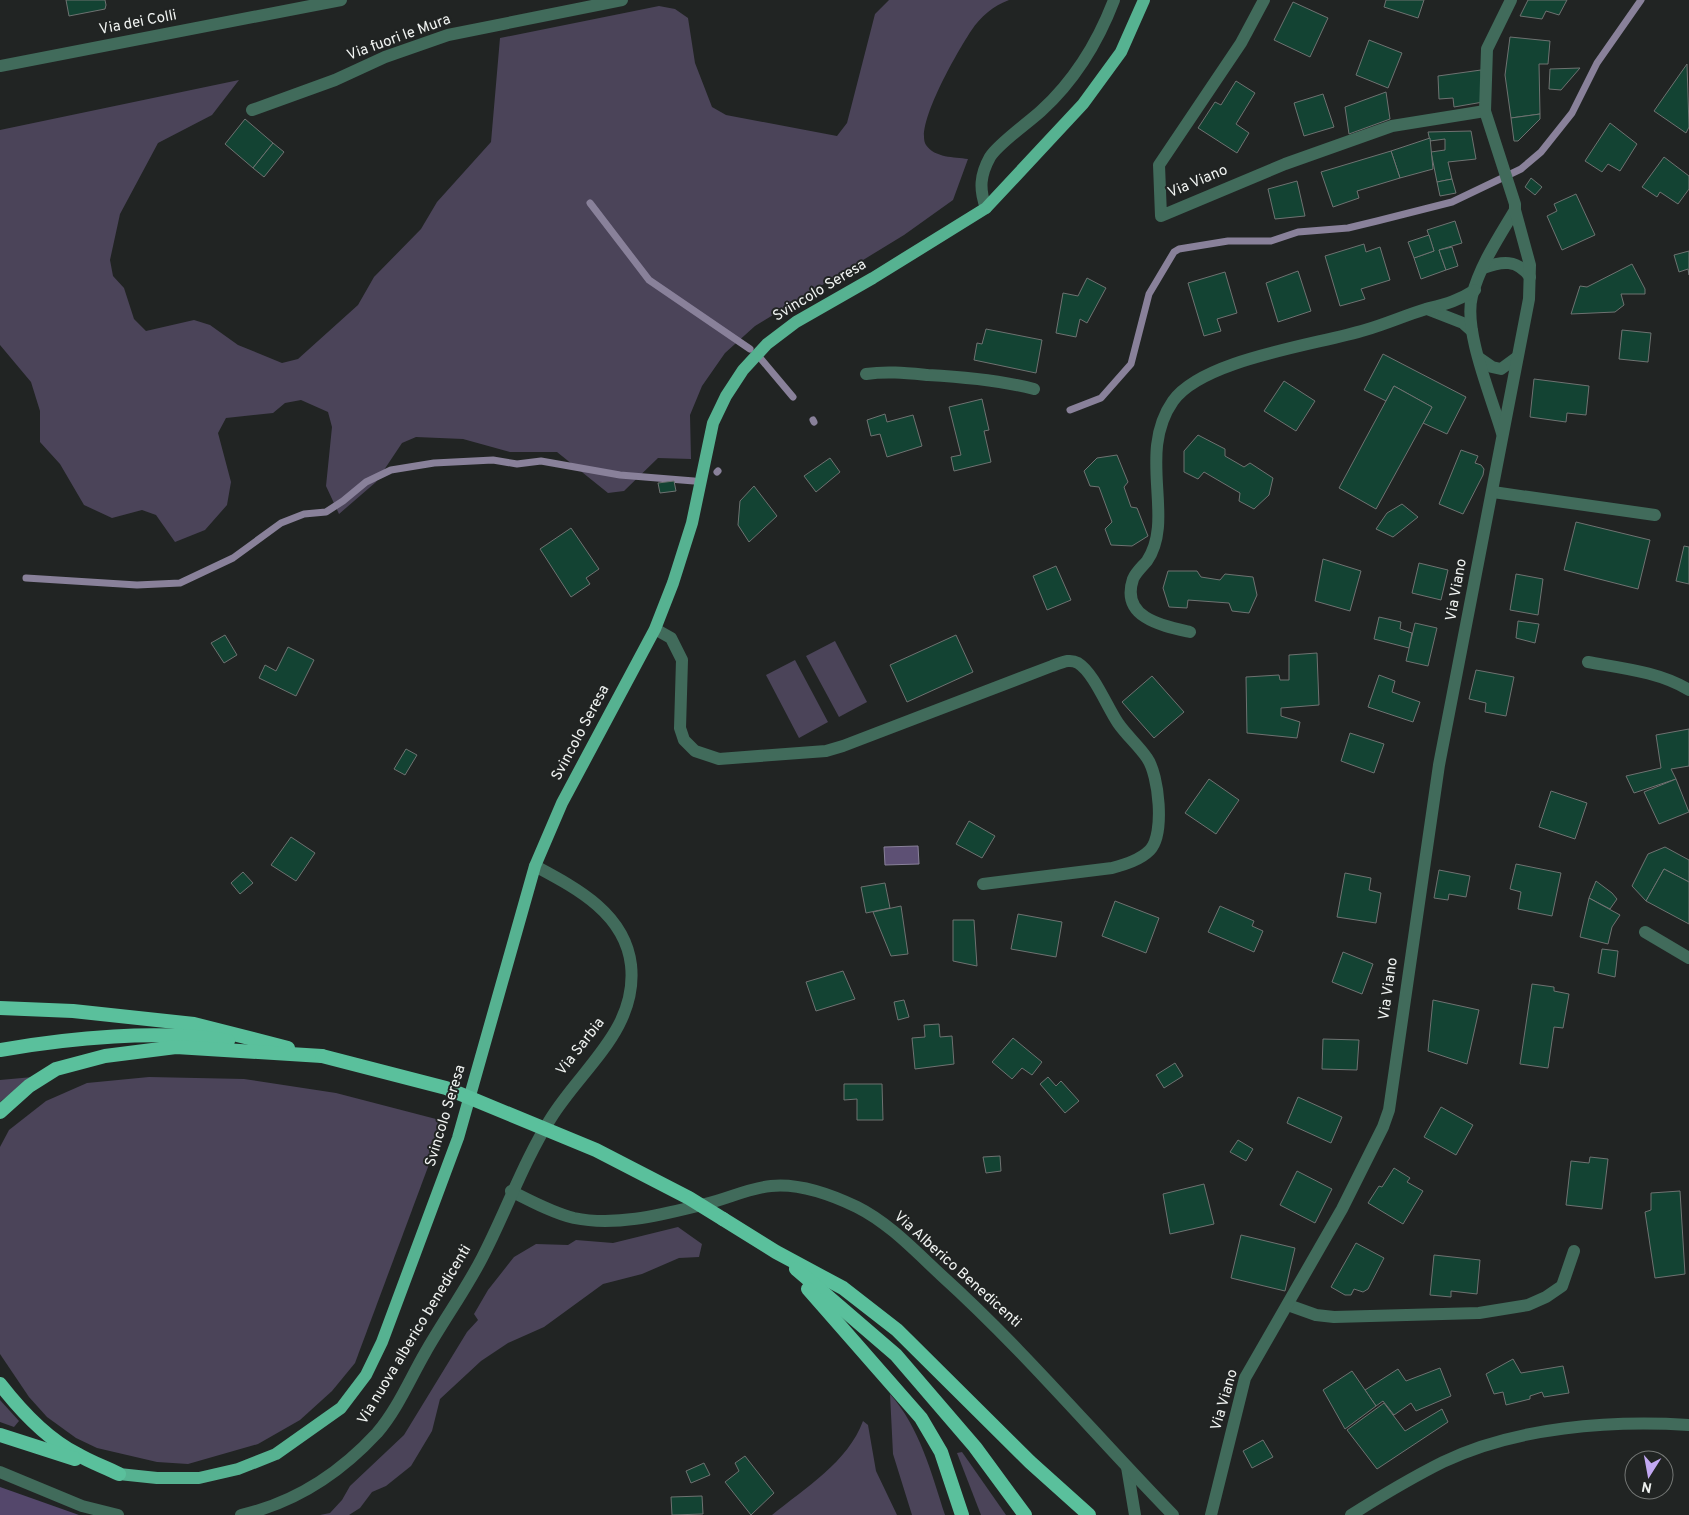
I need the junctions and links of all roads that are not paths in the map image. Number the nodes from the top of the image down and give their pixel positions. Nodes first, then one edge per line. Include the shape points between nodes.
1 (341, 0) edge
2 (622, 0) edge
3 (1114, 0) edge
4 (1144, 0) edge
5 (1264, 0) edge
6 (1511, 0) edge
7 (0, 66) edge
8 (252, 110) dead end
9 (1485, 111) junction
10 (986, 208) junction
11 (1515, 210) junction
12 (1483, 268) junction
13 (1530, 277) junction
14 (1475, 290) junction
15 (1427, 309) junction
16 (1472, 331) junction
17 (1517, 356) junction
18 (1479, 358) junction
19 (866, 374) dead end
20 (1034, 390) dead end
21 (1503, 436) junction
22 (1493, 492) junction
23 (1655, 515) dead end
24 (654, 629) junction
25 (1190, 632) dead end
26 (1588, 662) dead end
27 (1689, 690) edge
28 (535, 866) junction
29 (983, 884) dead end
30 (1645, 932) dead end
31 (1689, 958) edge
32 (6, 1008) edge
33 (0, 1050) edge
34 (322, 1056) junction
35 (0, 1112) edge
36 (511, 1191) junction
37 (1574, 1251) dead end
38 (776, 1252) junction
39 (1288, 1305) junction
40 (0, 1384) edge
41 (1689, 1425) edge
42 (0, 1435) edge
43 (1127, 1468) junction
44 (0, 1472) edge
45 (119, 1474) junction
46 (118, 1515) edge
47 (241, 1515) edge
48 (962, 1515) edge
49 (1025, 1515) edge
50 (1089, 1515) edge
51 (1135, 1515) edge
52 (1173, 1515) edge
53 (1212, 1515) edge
54 (1351, 1515) edge

1 - 7 street, Via dei Colli
2 - 8 street, Via fuori le Mura via 448,35
3 - 10 street via 1102,33 1088,57 1050,102 992,155 981,182 980,192
4 - 10 main road, Svincolo Seresa via 1121,52 1083,104
5 - 9 street, Via Viano via 1240,43 1160,165 1160,216 1285,164 1392,126
6 - 9 street, Via Viano via 1487,49
9 - 11 street, Via Viano via 1516,204
10 - 24 main road, Svincolo Seresa via 796,322 767,344 743,370 713,423 692,523
11 - 12 street, Via Viano
11 - 13 street, Via Viano via 1530,265
12 - 13 street via 1502,262 1514,263 1524,268
12 - 14 street, Via Viano
13 - 17 street, Via Viano via 1529,299
14 - 15 street via 1459,300
14 - 16 street, Via Viano
15 - 16 street
15 - 25 street via 1365,330 1224,367 1189,387 1173,402 1162,422 1157,443 1157,540 1134,578 1131,594 1134,606 1154,624
16 - 18 street, Via Viano
17 - 18 street via 1500,369
17 - 21 street, Via Viano
18 - 21 street, Via Viano
19 - 20 street via 885,371 967,377 1003,381
21 - 22 street, Via Viano
22 - 23 street
22 - 39 street, Via Viano via 1439,765 1389,1110 1384,1128
24 - 28 main road, Svincolo Seresa via 562,803
24 - 29 street via 671,638 682,660 680,728 684,740 694,751 719,759 826,751 906,724 1069,660 1078,664 1087,672 1119,724 1149,760 1160,809 1158,832 1151,849 1133,862 1112,868
26 - 27 street via 1640,672 1678,683
28 - 36 street, Via Sarbia via 576,890 610,916 628,948 632,982 626,1010 614,1036 567,1093
28 - 45 main road, Svincolo Seresa via 458,1138 382,1342 366,1375 341,1408 269,1457 238,1469 199,1478
30 - 31 street
32 - 34 highway via 73,1011 194,1024
33 - 34 highway via 116,1037 196,1036
34 - 35 highway via 176,1047 105,1056 56,1069 29,1086
34 - 38 highway, bridge via 446,1088 596,1150 689,1198
36 - 43 street, Via Alberico Benedicenti via 574,1218 617,1221 698,1206 772,1186 812,1191 857,1208 895,1233 984,1314 1047,1378
36 - 47 street, Via nuova alberico benedicenti via 482,1258 379,1430 351,1459 317,1484 284,1501
37 - 39 street via 1562,1286 1528,1305 1479,1313 1334,1317 1316,1315
38 - 48 highway via 920,1418 941,1452
38 - 49 highway via 896,1355 976,1447
38 - 50 highway via 843,1288 896,1330 1030,1462
39 - 53 street, Via Viano via 1245,1378
40 - 45 highway via 16,1405 52,1438 76,1454
41 - 54 street via 1641,1422 1570,1429 1496,1443 1445,1461
42 - 45 highway
43 - 51 street
43 - 52 street, Via Alberico Benedicenti
44 - 46 street via 82,1506

